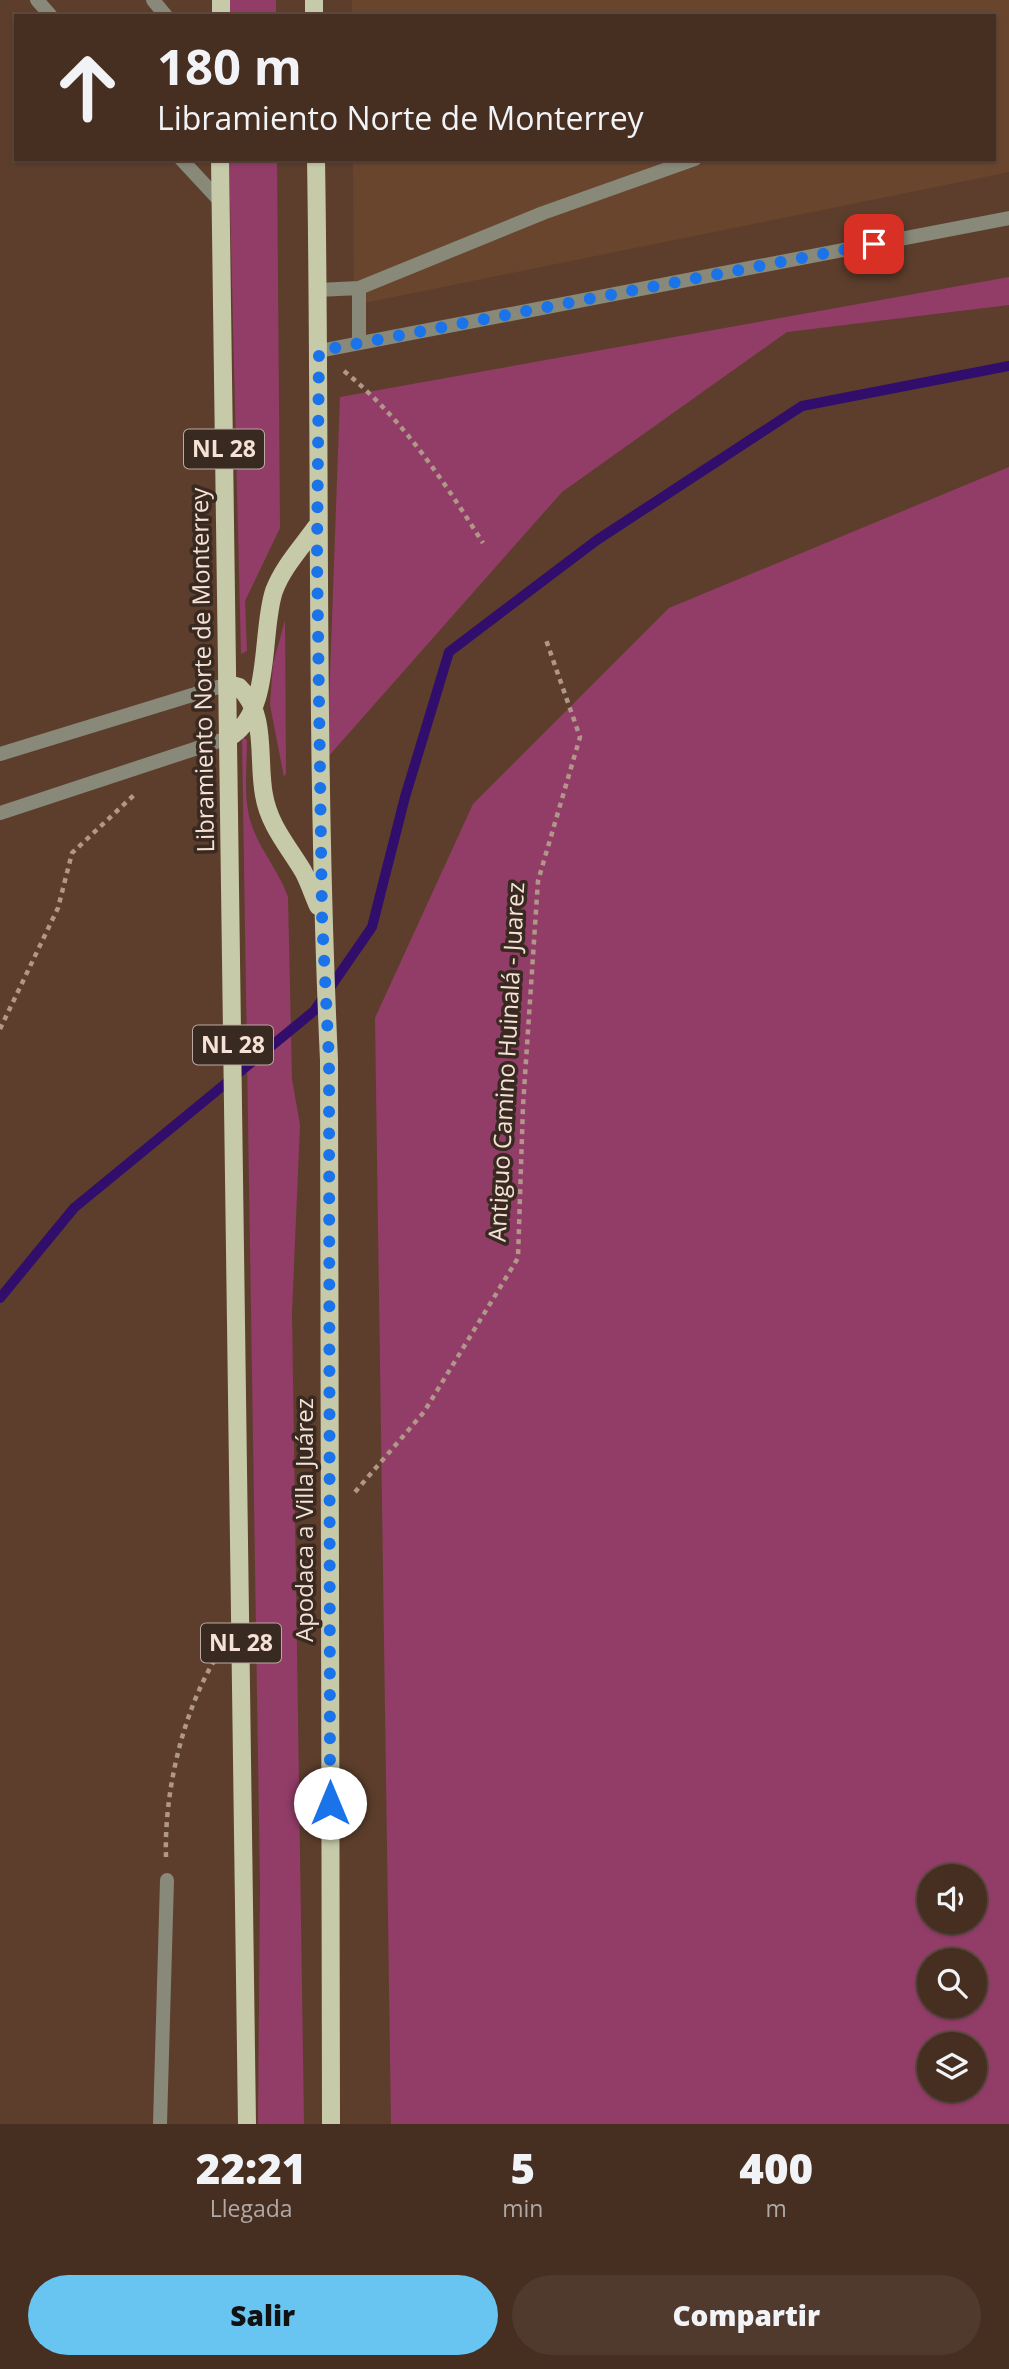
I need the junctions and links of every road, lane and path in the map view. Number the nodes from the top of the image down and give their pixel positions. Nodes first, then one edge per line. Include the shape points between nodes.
1 (37, 0) edge
2 (153, 0) edge
3 (49, 14) edge
4 (164, 14) edge
5 (183, 161) edge
6 (220, 161) edge
7 (316, 161) edge
8 (689, 161) edge
9 (219, 201) junction
10 (1009, 218) edge
11 (359, 288) junction
12 (318, 290) junction
13 (359, 343) junction
14 (319, 351) junction
15 (316, 527) junction
16 (483, 543) dead end
17 (545, 637) dead end
18 (228, 684) junction
19 (254, 708) junction
20 (228, 738) junction
21 (0, 754) edge
22 (161, 760) junction
23 (0, 813) edge
24 (322, 916) junction
25 (0, 1029) edge
26 (330, 1523) junction
27 (214, 1660) dead end
28 (167, 1880) joint
29 (160, 2124) edge
30 (247, 2124) edge
31 (331, 2124) edge

1 - 3 street
2 - 4 street
5 - 9 street
6 - 9 main road, Libramiento Norte de Monterrey / NL 28
7 - 12 main road
8 - 11 street via 543,213
9 - 18 main road, Libramiento Norte de Monterrey / NL 28
10 - 13 street
11 - 12 street
11 - 13 street
12 - 14 main road
13 - 14 street
14 - 15 main road
14 - 16 path via 370,392 429,458
15 - 19 main road via 276,587
15 - 24 main road
17 - 26 path, Antiguo Camino Huinalá - Juarez via 580,737 538,881 523,1106 519,1258 424,1412
18 - 19 main road via 239,687
18 - 20 main road, Libramiento Norte de Monterrey / NL 28
18 - 21 street
19 - 20 main road
19 - 24 main road via 270,818
20 - 22 street
20 - 30 main road, Libramiento Norte de Monterrey / NL 28
22 - 23 street
22 - 25 path via 153,776 72,853 58,908
24 - 26 main road, Apodaca a Villa Juárez via 329,1060
26 - 31 main road, Apodaca a Villa Juárez
27 - 28 path via 195,1693 164,1816
28 - 29 street

